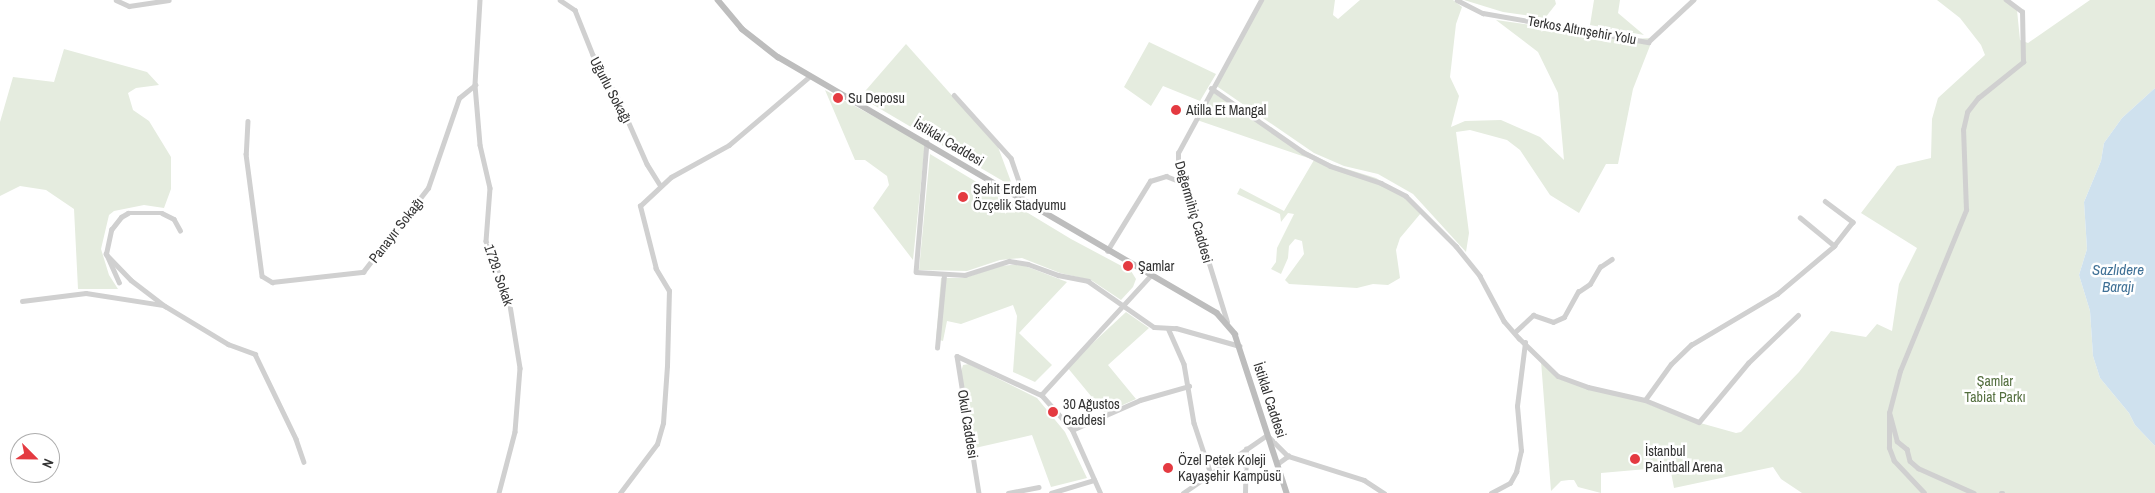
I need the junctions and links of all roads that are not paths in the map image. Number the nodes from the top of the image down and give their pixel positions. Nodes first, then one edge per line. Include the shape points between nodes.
1 (116, 0) edge
2 (169, 0) edge
3 (480, 0) edge
4 (560, 0) edge
5 (718, 0) edge
6 (1261, 0) edge
7 (1457, 0) edge
8 (1694, 0) edge
9 (2006, 0) edge
10 (810, 76) junction
11 (475, 85) junction
12 (1211, 88) junction
13 (954, 95) dead end
14 (248, 121) dead end
15 (927, 142) junction
16 (1184, 183) junction
17 (660, 185) junction
18 (1021, 201) junction
19 (1825, 201) dead end
20 (1800, 218) dead end
21 (180, 230) dead end
22 (1834, 246) junction
23 (1107, 251) junction
24 (106, 254) junction
25 (1612, 259) dead end
26 (944, 275) junction
27 (1150, 276) junction
28 (119, 283) dead end
29 (22, 301) dead end
30 (1122, 305) junction
31 (165, 306) junction
32 (1798, 315) dead end
33 (1227, 322) junction
34 (1168, 328) junction
35 (1515, 332) junction
36 (1525, 344) junction
37 (1240, 346) junction
38 (937, 348) dead end
39 (1189, 386) junction
40 (1041, 395) junction
41 (1645, 400) junction
42 (1889, 413) junction
43 (1072, 430) junction
44 (1268, 435) junction
45 (1246, 449) junction
46 (1288, 456) junction
47 (304, 462) dead end
48 (1277, 464) junction
49 (1210, 474) junction
50 (1094, 480) junction
51 (1038, 488) dead end
52 (499, 493) edge
53 (620, 493) edge
54 (979, 493) edge
55 (1008, 493) edge
56 (1051, 493) edge
57 (1100, 493) edge
58 (1183, 493) edge
59 (1245, 493) edge
60 (1288, 493) edge
61 (1384, 493) edge
62 (1491, 493) edge
63 (1924, 493) edge
64 (1974, 493) edge

1 - 2 street via 129,6
3 - 11 street
4 - 17 street, Uğurlu Sokağı via 575,10 593,55 617,96 647,164
5 - 10 main road, İstiklal Caddesi via 760,44
6 - 12 street, Değermihiç Caddesi
7 - 8 street, Terkos Altınşehir Yolu via 1483,13 1648,42
9 - 42 street via 2022,12 2026,54 2016,70 1978,98 1968,112 1963,130 1966,210 1900,371
10 - 15 main road, İstiklal Caddesi
10 - 17 street via 729,145 684,167
11 - 14 street, Panayır Sokağı via 459,98 428,188 363,272 272,282 262,276 246,154
11 - 52 street, 1729. Sokak via 480,145 490,188 486,241 509,298 520,368 515,432
12 - 16 street, Değermihiç Caddesi via 1180,146 1178,164
12 - 35 street via 1303,152 1406,196 1456,246 1480,276 1504,321
13 - 18 street via 1011,158 1023,192
15 - 18 main road, İstiklal Caddesi
15 - 26 street via 916,272
16 - 23 street via 1166,176 1150,181
16 - 33 street, Değermihiç Caddesi
17 - 53 street via 640,206 656,269 669,291 663,423 657,444
18 - 23 main road, İstiklal Caddesi
19 - 22 street via 1853,222
20 - 22 street
21 - 24 street via 174,219 162,213 128,213 111,230
22 - 41 street via 1806,273 1777,294 1691,346 1671,364
23 - 27 main road, İstiklal Caddesi
24 - 28 street
24 - 31 street via 131,280
25 - 35 street via 1600,267 1590,284 1578,292 1564,317 1553,322 1533,315
26 - 30 street via 965,274 997,263 1019,262 1088,281
26 - 38 street
27 - 30 street
27 - 33 main road, İstiklal Caddesi via 1217,313
29 - 31 street via 86,293
30 - 34 street via 1148,324
30 - 40 street
31 - 47 street via 228,344 254,354
32 - 41 street via 1748,363 1699,422
33 - 37 main road, İstiklal Caddesi
34 - 37 street
34 - 39 street
35 - 36 street
36 - 41 street via 1558,376 1588,387
36 - 62 street via 1517,406 1519,458 1514,480
37 - 44 main road, İstiklal Caddesi
39 - 43 street via 1140,400
39 - 49 street via 1194,423
40 - 43 street
40 - 54 street, Okul Caddesi via 957,356
42 - 63 street via 1889,448 1894,461
42 - 64 street via 1897,441 1907,449 1910,461 1918,468
43 - 50 street
44 - 45 street
44 - 46 street
44 - 48 main road, İstiklal Caddesi
45 - 49 street
45 - 59 street
46 - 48 street
46 - 61 street via 1364,480
48 - 60 main road, İstiklal Caddesi
49 - 58 street
50 - 56 street
50 - 57 street
51 - 55 street

